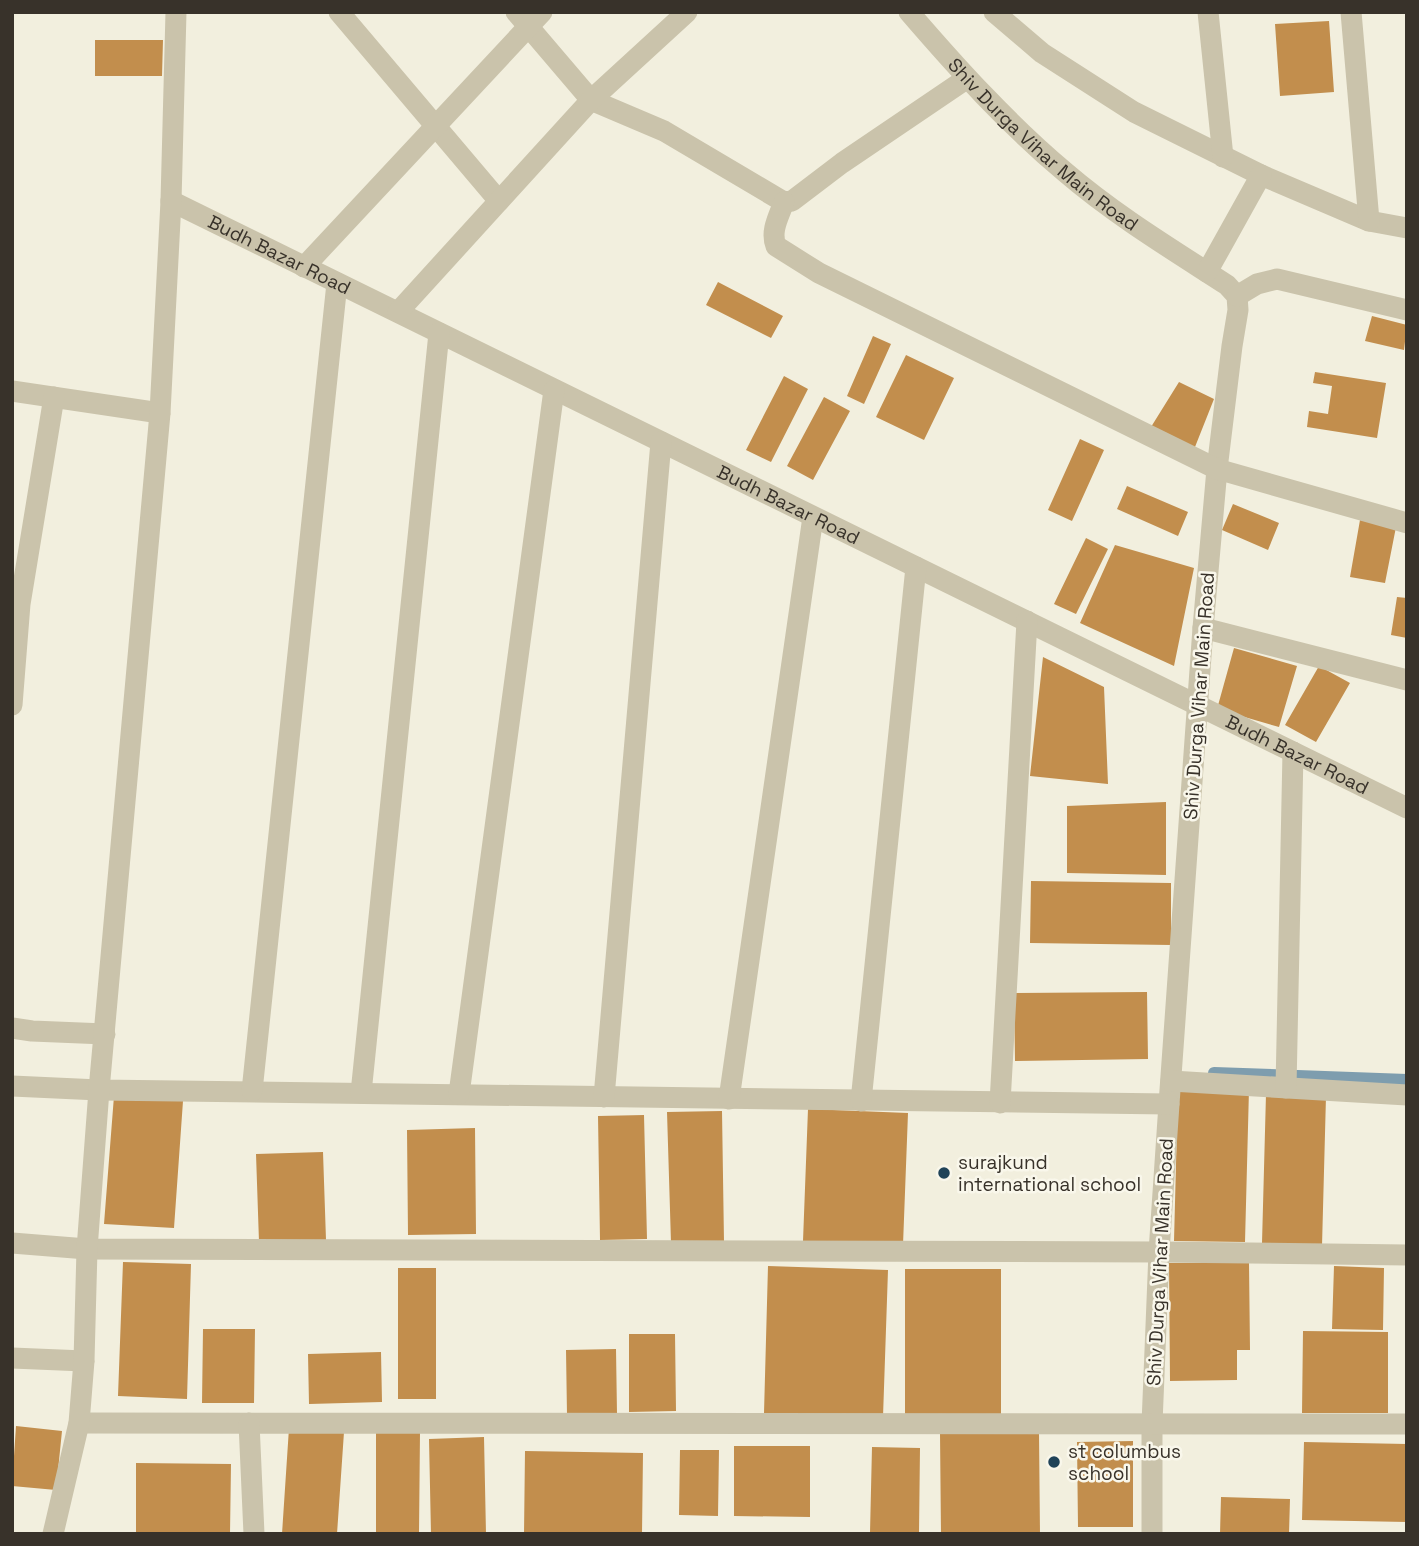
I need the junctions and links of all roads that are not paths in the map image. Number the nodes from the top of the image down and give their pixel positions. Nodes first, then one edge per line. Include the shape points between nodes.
1 (176, 12) edge
2 (339, 12) edge
3 (687, 12) edge
4 (909, 12) edge
5 (994, 12) edge
6 (1208, 12) edge
7 (1350, 12) edge
8 (528, 17) edge
9 (966, 79) junction
10 (591, 100) junction
11 (435, 124) junction
12 (1223, 157) junction
13 (1261, 175) junction
14 (171, 201) junction
15 (499, 201) junction
16 (784, 202) junction
17 (1369, 221) junction
18 (1407, 228) edge
19 (304, 267) junction
20 (1207, 272) junction
21 (337, 283) junction
22 (1237, 296) junction
23 (1407, 310) edge
24 (398, 312) junction
25 (439, 333) junction
26 (554, 390) junction
27 (12, 391) edge
28 (54, 397) junction
29 (160, 413) junction
30 (661, 442) junction
31 (1217, 469) junction
32 (813, 517) junction
33 (1407, 523) edge
34 (916, 567) junction
35 (1027, 621) junction
36 (1203, 628) junction
37 (1407, 680) edge
38 (12, 705) edge
39 (1198, 706) junction
40 (1293, 752) junction
41 (1407, 808) edge
42 (12, 1028) edge
43 (105, 1034) junction
44 (1171, 1081) junction
45 (12, 1086) edge
46 (1286, 1086) junction
47 (99, 1090) junction
48 (253, 1091) junction
49 (361, 1093) junction
50 (459, 1094) junction
51 (1407, 1095) edge
52 (604, 1097) junction
53 (729, 1099) junction
54 (861, 1101) junction
55 (1000, 1102) junction
56 (1169, 1104) junction
57 (12, 1242) edge
58 (87, 1249) junction
59 (1159, 1252) junction
60 (1407, 1255) edge
61 (12, 1358) edge
62 (84, 1361) junction
63 (79, 1423) junction
64 (248, 1423) junction
65 (1152, 1424) junction
66 (1407, 1424) edge
67 (53, 1534) edge
68 (254, 1534) edge
69 (1152, 1534) edge

1 - 14 street
2 - 11 street
3 - 10 street
4 - 9 street, Shiv Durga Vihar Main Road
5 - 12 street via 1042,54 1134,112
6 - 12 street
7 - 17 street
8 - 10 street
8 - 11 street
9 - 16 street via 798,197
9 - 20 street, Shiv Durga Vihar Main Road via 1066,173
10 - 15 street
10 - 16 street via 664,131
11 - 15 street
11 - 19 street
12 - 13 street
13 - 17 street
13 - 20 street
14 - 19 street, Budh Bazar Road
14 - 29 street
15 - 24 street
16 - 31 street via 773,235 776,246 898,313
17 - 18 street
19 - 21 street, Budh Bazar Road
20 - 22 street, Shiv Durga Vihar Main Road
21 - 24 street, Budh Bazar Road
21 - 48 street
22 - 23 street via 1277,279
22 - 31 street, Shiv Durga Vihar Main Road
24 - 25 street, Budh Bazar Road
25 - 26 street, Budh Bazar Road
25 - 49 street
26 - 30 street, Budh Bazar Road
26 - 50 street
27 - 28 street
28 - 29 street
28 - 38 street via 20,604
29 - 43 street
30 - 32 street, Budh Bazar Road
30 - 52 street
31 - 33 street
31 - 36 street, Shiv Durga Vihar Main Road
32 - 34 street, Budh Bazar Road
32 - 53 street
34 - 35 street, Budh Bazar Road
34 - 54 street
35 - 39 street, Budh Bazar Road
35 - 55 street
36 - 37 street
36 - 39 street, Shiv Durga Vihar Main Road
39 - 40 street, Budh Bazar Road
39 - 44 street, Shiv Durga Vihar Main Road
40 - 41 street, Budh Bazar Road
40 - 46 street
42 - 43 street
43 - 47 street
44 - 46 street
44 - 56 street, Shiv Durga Vihar Main Road
45 - 47 street
46 - 51 street
47 - 48 street
47 - 58 street
48 - 49 street
49 - 50 street
50 - 52 street
52 - 53 street
53 - 54 street
54 - 55 street
55 - 56 street
56 - 59 street, Shiv Durga Vihar Main Road
57 - 58 street
58 - 59 street
58 - 62 street
59 - 60 street
59 - 65 street, Shiv Durga Vihar Main Road
61 - 62 street
62 - 63 street
63 - 64 street
63 - 67 street
64 - 65 street
64 - 68 street
65 - 66 street
65 - 69 street, Shiv Durga Vihar Main Road

